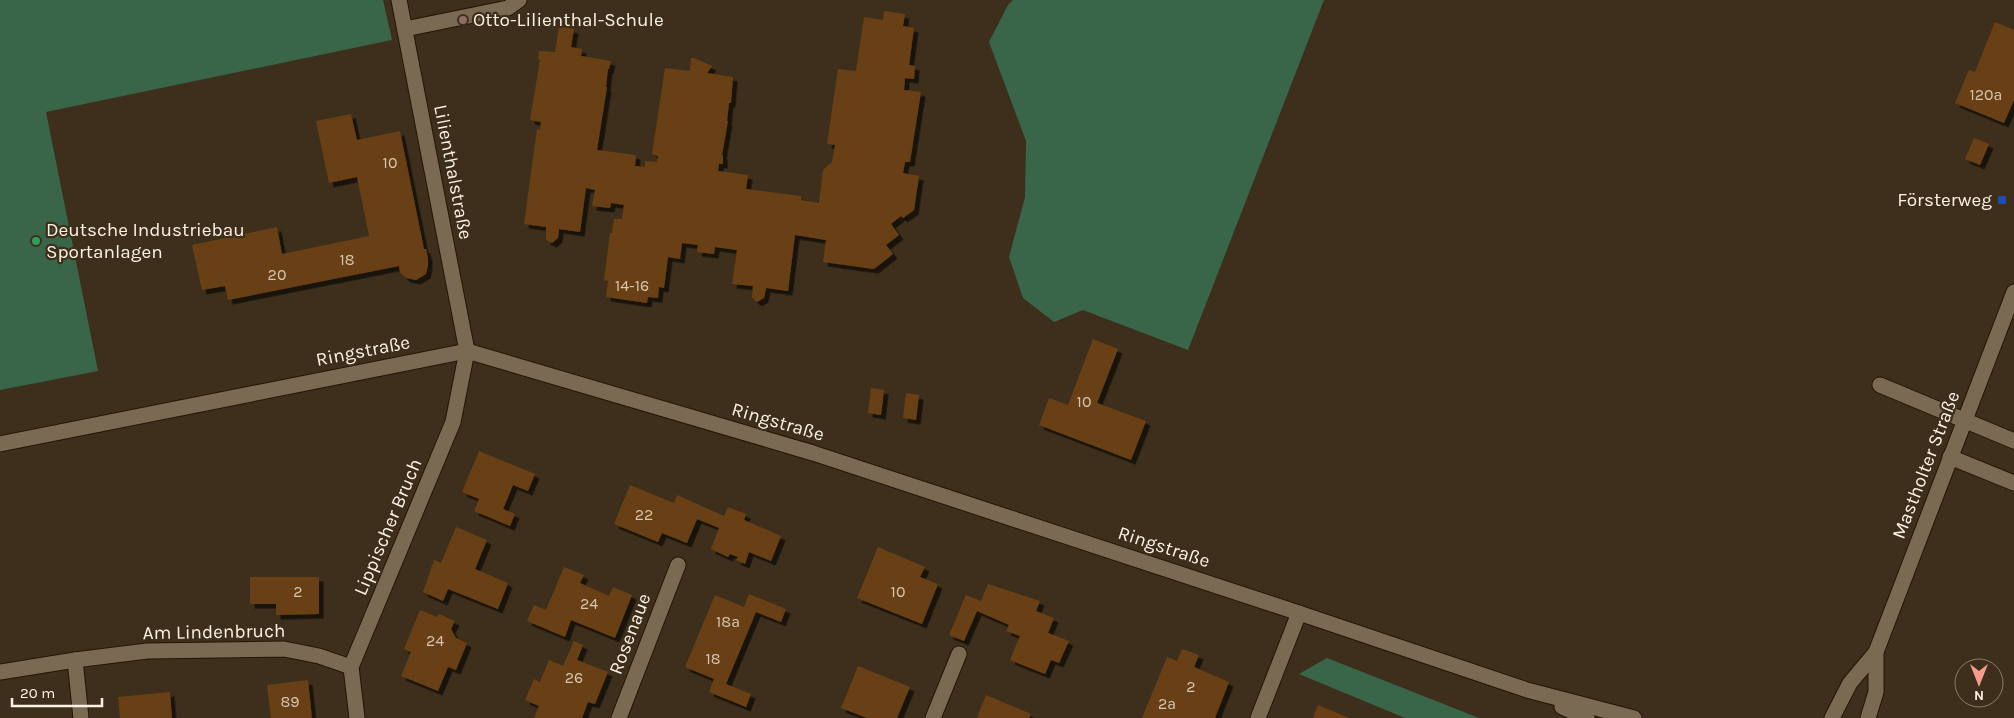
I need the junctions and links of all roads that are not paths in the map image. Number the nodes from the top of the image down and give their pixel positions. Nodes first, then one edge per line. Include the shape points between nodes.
1 (399, 0) edge
2 (519, 0) edge
3 (405, 29) junction
4 (2014, 292) edge
5 (467, 351) junction
6 (1880, 385) dead end
7 (1963, 421) junction
8 (2014, 441) edge
9 (0, 444) edge
10 (1950, 457) junction
11 (2014, 483) edge
12 (678, 564) dead end
13 (1299, 613) junction
14 (1876, 652) junction
15 (959, 654) dead end
16 (75, 660) junction
17 (351, 668) junction
18 (0, 672) edge
19 (1526, 690) junction
20 (81, 718) edge
21 (357, 718) edge
22 (619, 718) edge
23 (933, 718) edge
24 (1258, 718) edge
25 (1587, 718) edge
26 (1634, 718) edge
27 (1832, 718) edge
28 (1868, 718) edge

1 - 3 street, Lilienthalstraße
2 - 3 street via 508,8
3 - 5 street, Lilienthalstraße
4 - 7 street, Mastholter Straße
5 - 9 street, Ringstraße
5 - 13 street, Ringstraße via 813,453
5 - 17 street, Lippischer Bruch via 454,422
6 - 7 street
7 - 8 street
7 - 10 street, Mastholter Straße
10 - 11 street
10 - 14 street, Mastholter Straße
12 - 22 street, Rosenaue
13 - 19 street, Ringstraße
13 - 24 street
14 - 27 street, Mastholter Straße via 1850,683
14 - 28 street, Mastholter Straße via 1876,692
15 - 23 street
16 - 17 street, Am Lindenbruch via 147,651 284,649 319,656
16 - 18 street, Am Lindenbruch
16 - 20 street
17 - 21 street, Lippischer Bruch
19 - 25 street, Ringstraße
19 - 26 street, Ringstraße

